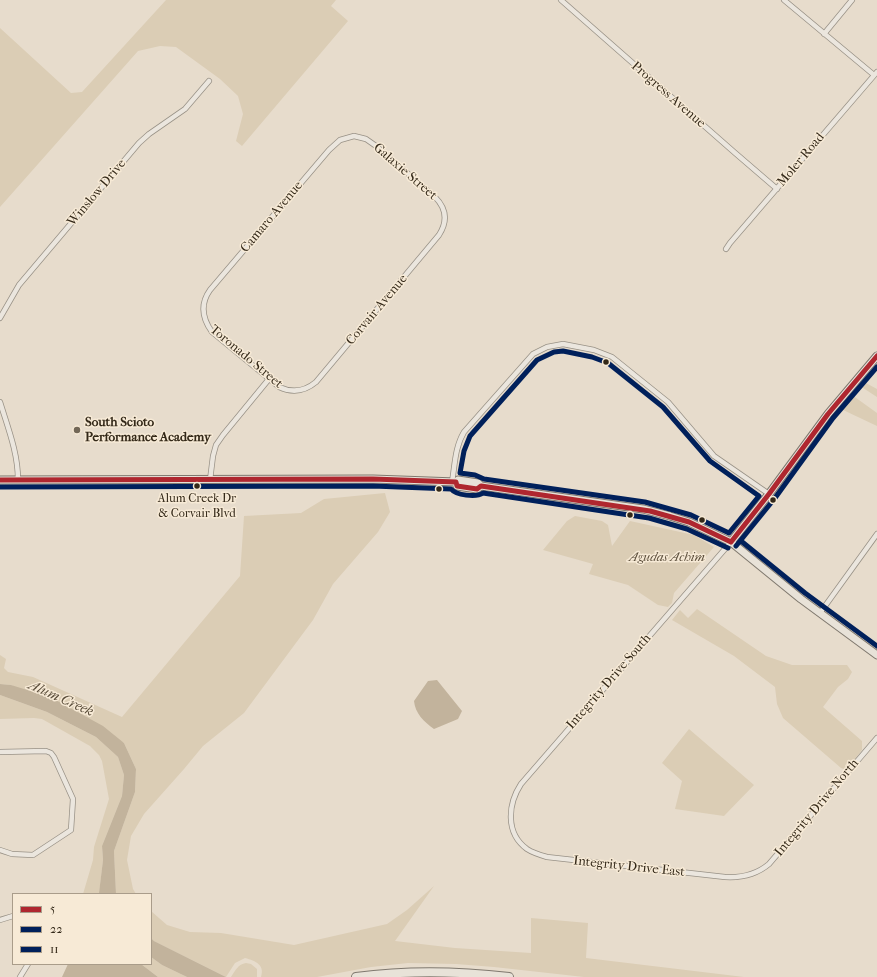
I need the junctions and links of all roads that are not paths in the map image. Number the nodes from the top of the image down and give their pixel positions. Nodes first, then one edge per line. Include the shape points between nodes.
1 (561, 0) edge
2 (784, 0) edge
3 (852, 0) edge
4 (824, 34) junction
5 (875, 74) edge
6 (209, 81) dead end
7 (354, 136) joint
8 (777, 188) junction
9 (445, 220) joint
10 (726, 249) dead end
11 (203, 309) joint
12 (0, 318) edge
13 (877, 356) edge
14 (269, 380) junction
15 (299, 391) joint
16 (0, 402) edge
17 (0, 480) edge
18 (18, 480) junction
19 (210, 480) junction
20 (454, 482) junction
21 (769, 494) junction
22 (877, 534) edge
23 (731, 542) junction
24 (820, 613) junction
25 (877, 655) edge
26 (877, 738) edge
27 (0, 752) edge
28 (514, 833) joint
29 (0, 850) edge
30 (753, 874) joint
31 (12, 916) edge
32 (0, 920) edge
33 (27, 965) edge
34 (20, 977) edge
35 (356, 977) edge
36 (509, 977) edge

1 - 8 street, Progress Avenue
2 - 4 street
3 - 4 street
4 - 5 street
5 - 8 street, Moler Road
6 - 12 street, Winslow Drive via 185,109 139,143 18,285
7 - 9 street, Galaxie Street via 366,138 435,197 443,207
7 - 11 street, Camaro Avenue via 340,140 329,150 210,290
8 - 10 street, Moler Road
9 - 15 street, Corvair Avenue via 440,235 316,382 309,388
11 - 14 street, Toronado Street via 205,321 212,332
13 - 21 main road via 828,414
14 - 15 street, Toronado Street via 288,391
14 - 19 street via 216,445
16 - 18 street via 14,445
17 - 18 main road
18 - 19 main road
19 - 20 main road via 387,479
20 - 21 street via 455,457 464,432 533,354 547,347 563,344 600,352 616,359 668,402 714,456
20 - 23 main road via 465,480 481,486 650,511 689,522
21 - 23 main road
22 - 24 street
23 - 24 main road
23 - 28 street, Integrity Drive South via 521,784 511,806
24 - 25 main road
26 - 30 street, Integrity Drive North via 769,864
27 - 29 street via 48,752 54,757 73,800 71,830 33,855 12,854
28 - 30 street, Integrity Drive East via 526,848 547,857 725,877 740,878
31 - 32 street
33 - 34 street
35 - 36 highway via 427,971

